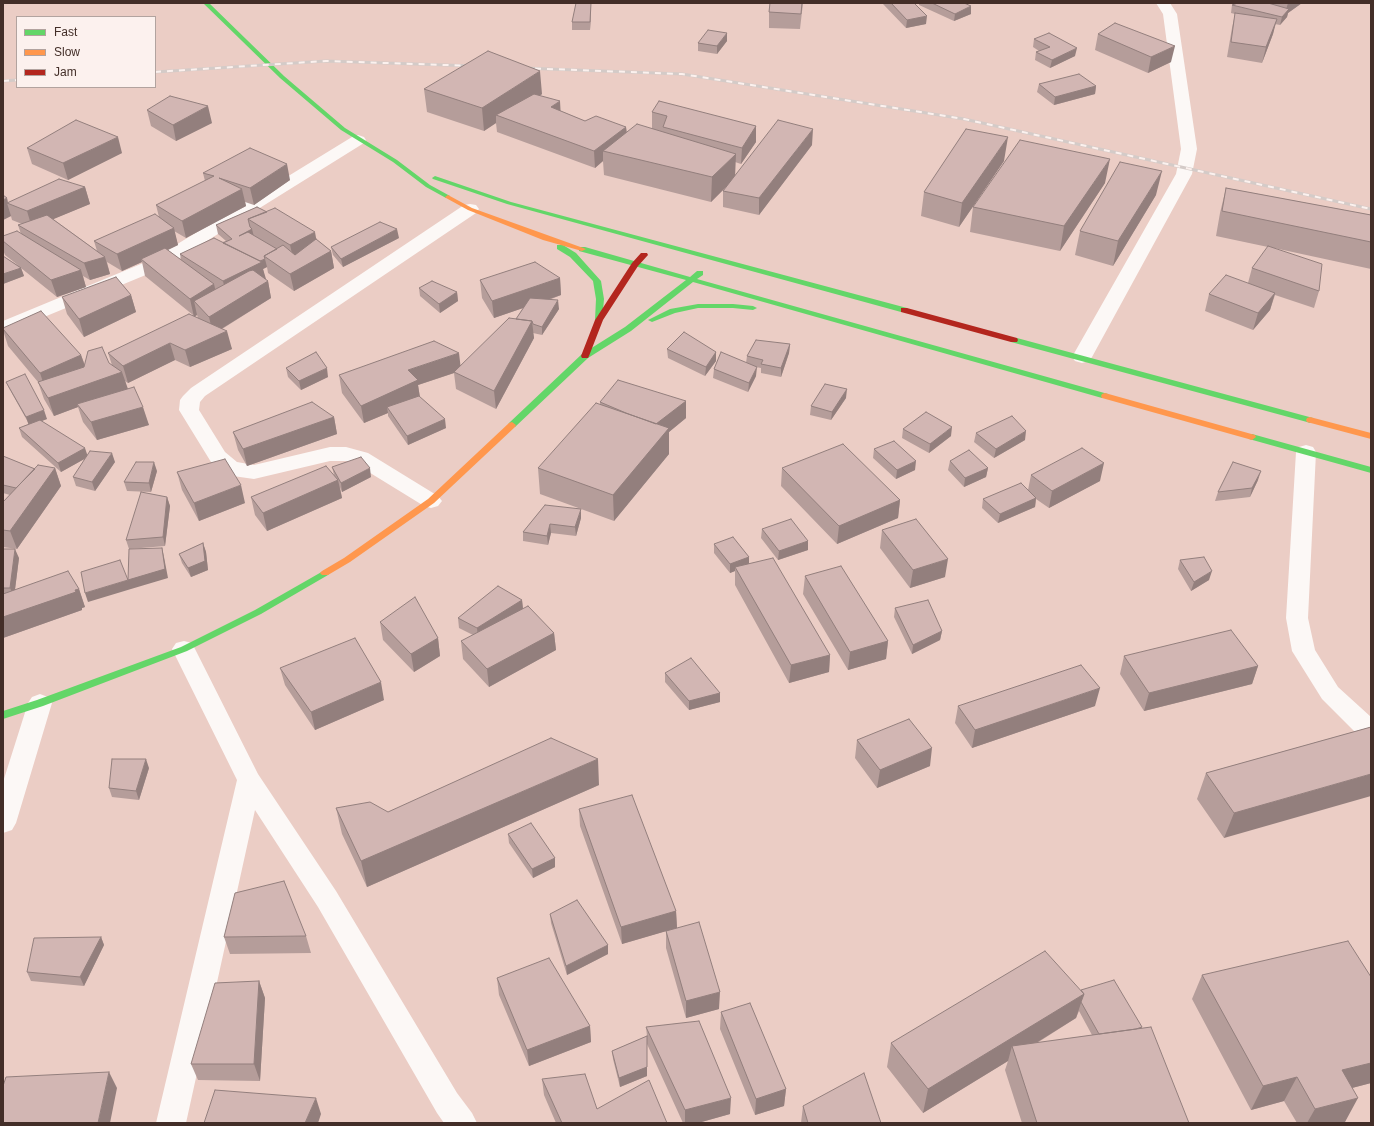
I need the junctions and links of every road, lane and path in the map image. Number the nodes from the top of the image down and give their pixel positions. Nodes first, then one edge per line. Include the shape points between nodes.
1 (206, 3) edge
2 (1170, 7) edge
3 (358, 140) junction
4 (395, 161) junction
5 (470, 209) junction
6 (546, 238) junction
7 (655, 243) junction
8 (713, 258) junction
9 (635, 265) junction
10 (692, 280) junction
11 (820, 317) junction
12 (599, 320) junction
13 (3, 328) edge
14 (628, 329) junction
15 (585, 356) junction
16 (1082, 357) junction
17 (1371, 436) edge
18 (1306, 452) junction
19 (1371, 470) edge
20 (431, 501) junction
21 (184, 648) junction
22 (40, 703) junction
23 (3, 715) edge
24 (1371, 732) edge
25 (249, 780) junction
26 (3, 823) edge
27 (171, 1123) edge
28 (462, 1123) edge

1 - 3 main road via 282,77
2 - 16 street via 1189,149 1184,174
3 - 4 main road
3 - 13 street via 159,263
4 - 5 main road via 428,186
4 - 7 main road via 433,178 509,203
5 - 6 main road
5 - 20 street via 198,392 190,400 189,410 218,456 230,467 254,472 330,454 346,454 361,458
6 - 9 main road
6 - 12 main road via 573,255 597,280 600,299
7 - 8 main road
7 - 9 main road
8 - 10 main road
8 - 16 main road
9 - 10 main road
9 - 12 main road
10 - 11 main road
10 - 14 main road
11 - 14 main road via 733,306 698,306 673,311
11 - 18 main road
12 - 15 main road
14 - 15 main road
15 - 20 main road
16 - 17 main road
18 - 19 main road
18 - 24 street via 1297,618 1304,651 1330,693
20 - 21 main road via 347,560 258,612
21 - 22 main road
21 - 25 street
22 - 23 main road
22 - 26 street
25 - 27 street
25 - 28 street via 327,899

